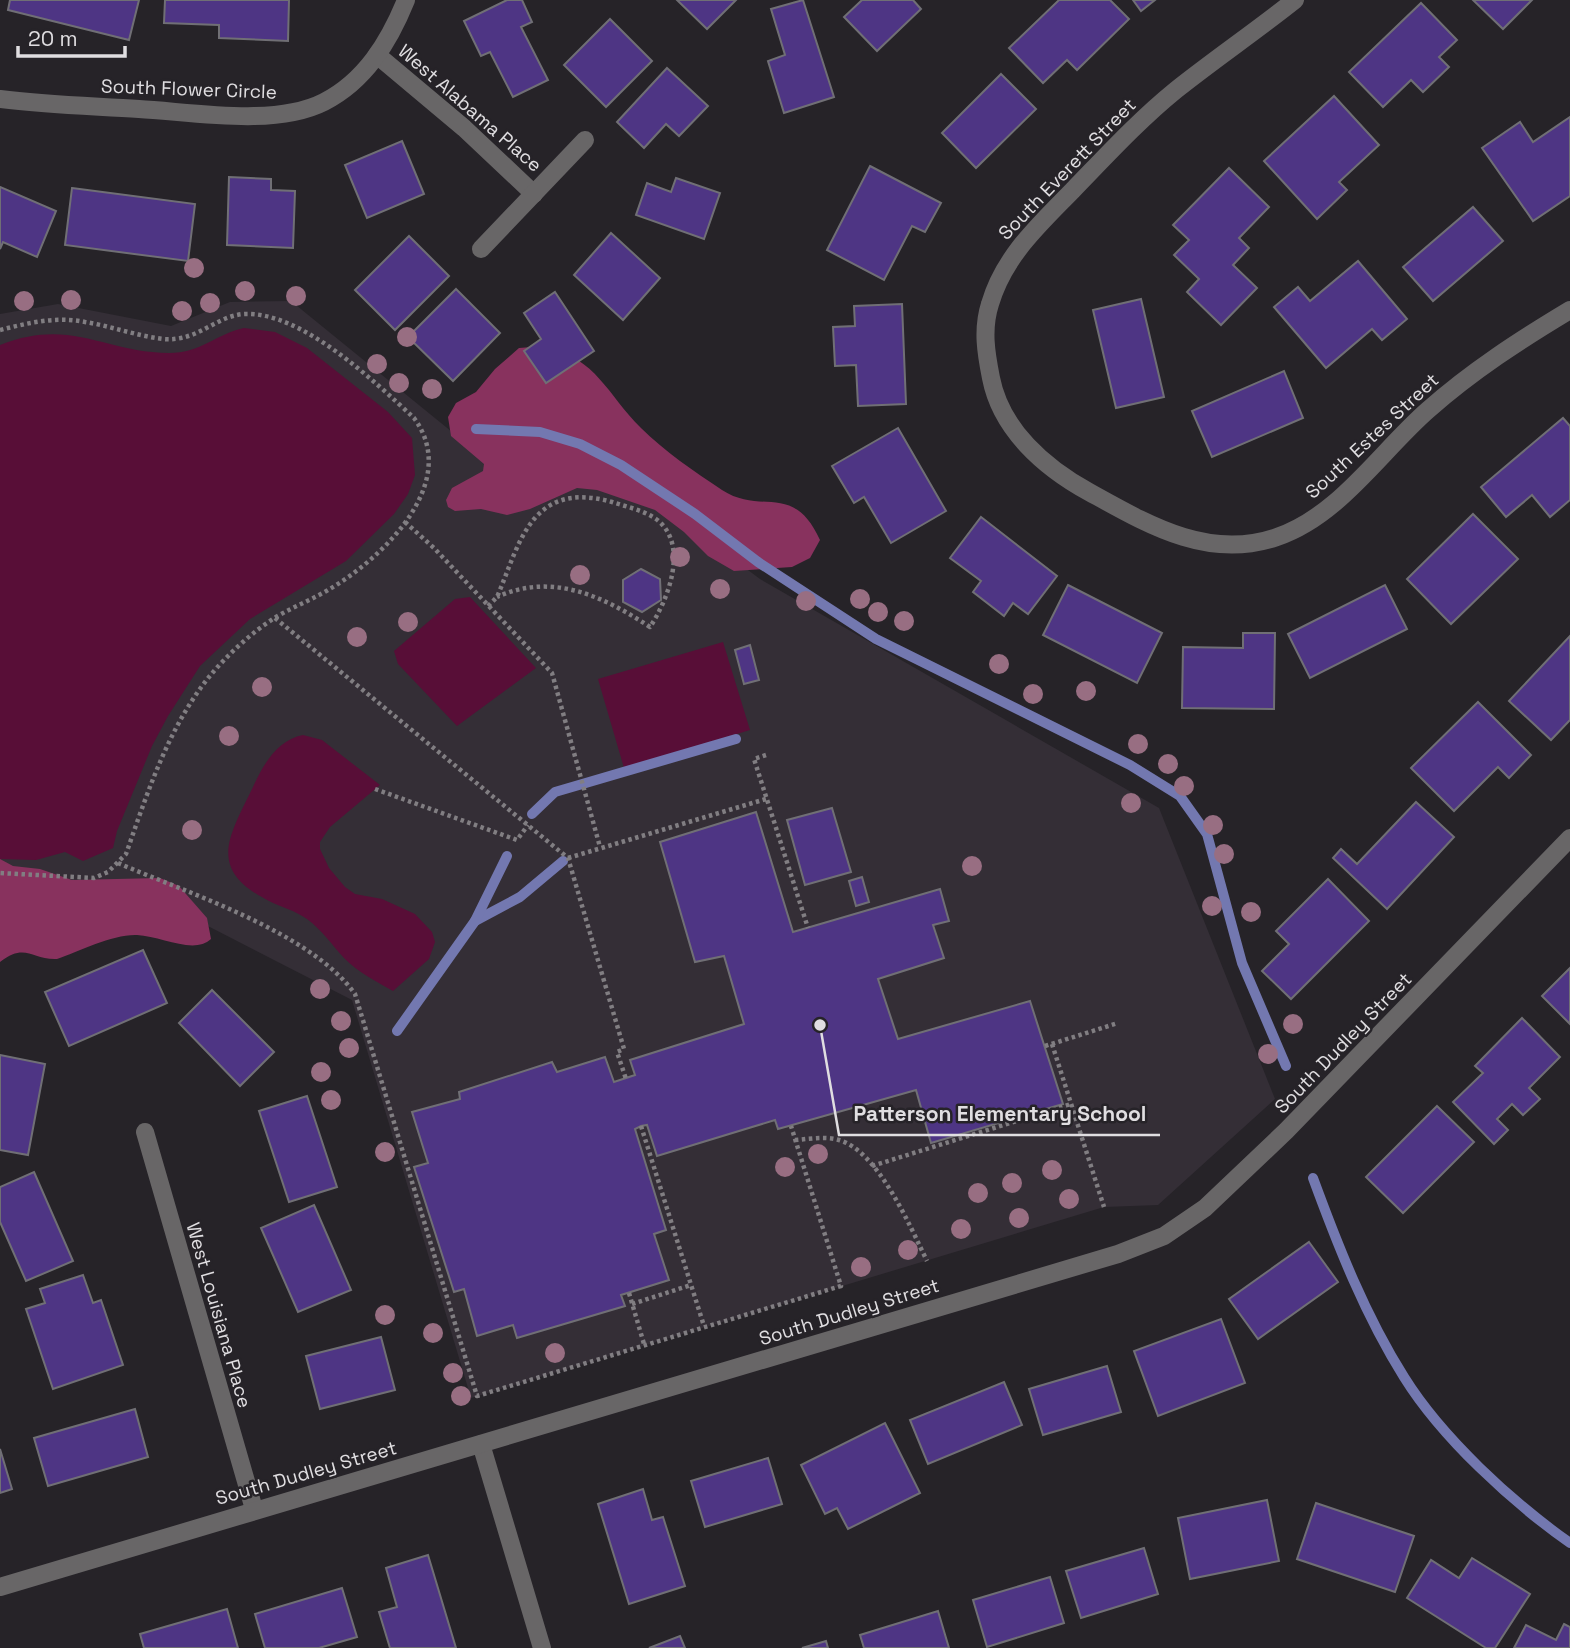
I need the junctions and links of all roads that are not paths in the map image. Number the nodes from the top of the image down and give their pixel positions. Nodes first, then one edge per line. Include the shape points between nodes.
1 (406, 0) edge
2 (1295, 0) edge
3 (377, 55) junction
4 (0, 99) edge
5 (585, 140) dead end
6 (534, 194) junction
7 (481, 249) dead end
8 (1570, 310) edge
9 (1039, 459) joint
10 (1570, 838) edge
11 (145, 1132) dead end
12 (481, 1444) junction
13 (254, 1509) junction
14 (0, 1587) edge
15 (542, 1648) edge

1 - 3 street, South Flower Circle
2 - 9 street, South Everett Street via 1138,124 1009,259 989,306 986,349 997,400
3 - 4 street, South Flower Circle via 340,93 315,106 284,113 222,114
3 - 6 street, West Alabama Place
5 - 6 street, West Alabama Place
6 - 7 street, West Alabama Place
8 - 9 street, South Estes Street via 1470,374 1387,447 1326,509 1275,538 1227,545 1177,536 1073,483
10 - 12 street, South Dudley Street via 1286,1131 1205,1208 1171,1232 1118,1254
11 - 13 street, West Louisiana Place
12 - 13 street, South Dudley Street
12 - 15 street
13 - 14 street, South Dudley Street

